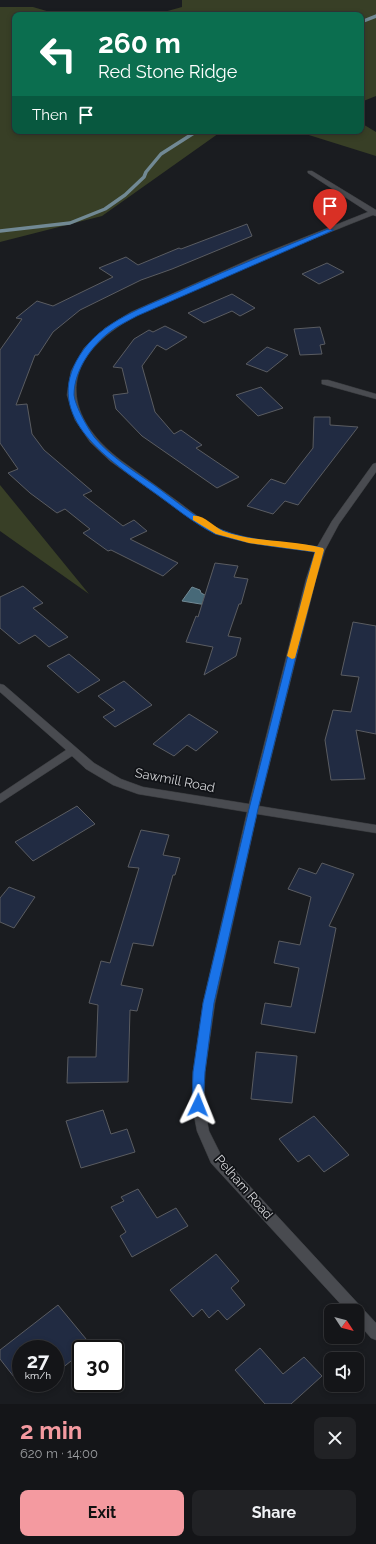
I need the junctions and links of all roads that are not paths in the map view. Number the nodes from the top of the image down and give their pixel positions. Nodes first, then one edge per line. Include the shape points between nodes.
1 (310, 172) dead end
2 (375, 213) edge
3 (325, 382) dead end
4 (376, 398) edge
5 (376, 466) edge
6 (320, 550) junction
7 (0, 687) edge
8 (72, 752) junction
9 (0, 799) edge
10 (253, 809) junction
11 (376, 829) edge
12 (349, 1304) edge
13 (364, 1320) edge
14 (376, 1333) edge

1 - 2 street
2 - 6 street via 258,259 134,314 108,330 87,350 75,371 71,395 79,420 93,440 113,459 195,518 219,532 252,541
3 - 4 street
5 - 6 street, Pelham Road via 335,523
6 - 10 street, Pelham Road
7 - 8 street, Sawmill Road
8 - 9 street
8 - 10 street, Sawmill Road via 117,782 142,791
10 - 11 street, Sawmill Road
10 - 12 street, Pelham Road via 208,1003 199,1072 198,1105 203,1131 216,1159
13 - 14 street, Pelham Road

